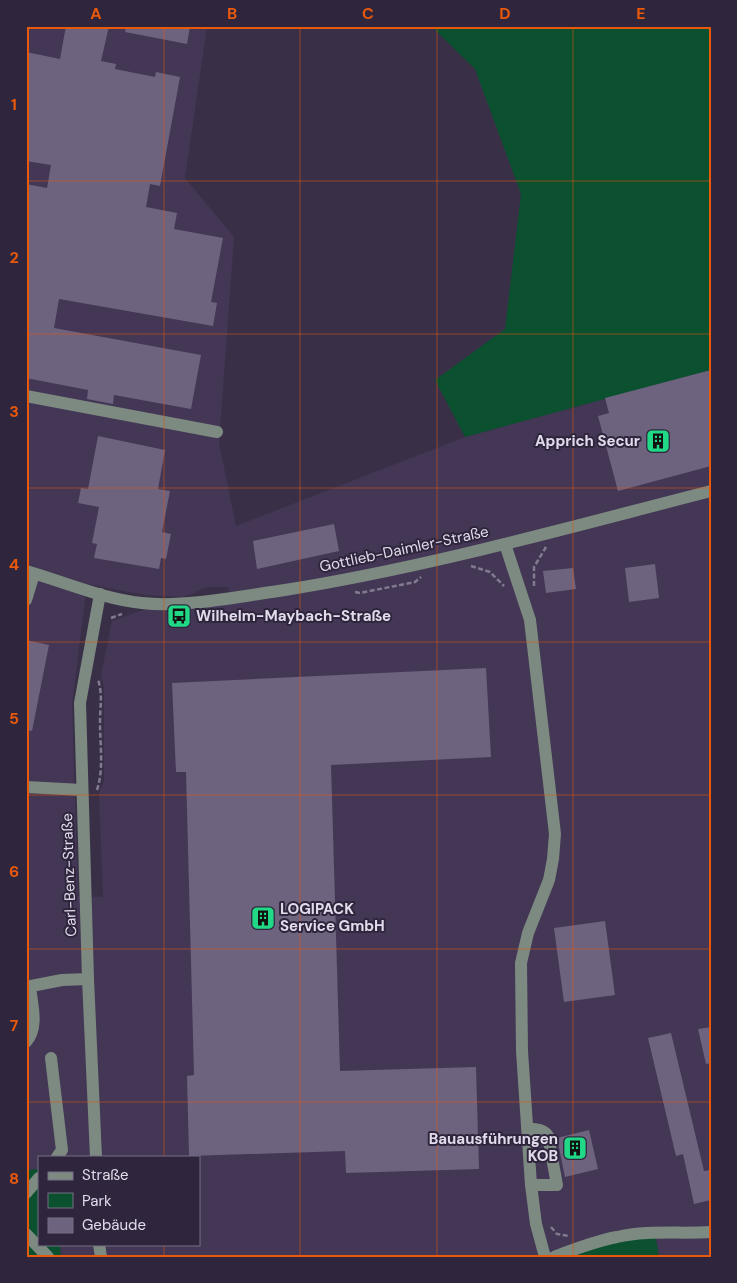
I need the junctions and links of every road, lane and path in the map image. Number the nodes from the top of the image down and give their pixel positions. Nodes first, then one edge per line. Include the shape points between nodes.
1 (26, 396) edge
2 (217, 432) dead end
3 (711, 491) edge
4 (505, 544) junction
5 (30, 572) edge
6 (100, 594) junction
7 (26, 600) edge
8 (111, 618) dead end
9 (109, 626) dead end
10 (97, 676) dead end
11 (26, 788) edge
12 (82, 790) junction
13 (96, 793) dead end
14 (88, 979) junction
15 (28, 987) edge
16 (26, 1042) edge
17 (51, 1058) dead end
18 (526, 1128) junction
19 (58, 1156) edge
20 (96, 1156) edge
21 (38, 1179) edge
22 (531, 1185) junction
23 (26, 1193) edge
24 (548, 1223) dead end
25 (711, 1232) edge
26 (26, 1234) edge
27 (584, 1246) junction
28 (48, 1257) edge
29 (545, 1257) edge
30 (554, 1257) edge

1 - 2 street
3 - 4 street, Gottlieb-Daimler-Straße
4 - 6 street, Gottlieb-Daimler-Straße via 348,580 228,599 144,604
4 - 18 street via 530,620 555,834 549,880 528,933 521,962
5 - 6 street, Gottlieb-Daimler-Straße
5 - 7 street
6 - 12 street, Carl-Benz-Straße via 80,703
8 - 9 path
10 - 13 path via 102,693 101,777
11 - 12 street
12 - 14 street, Carl-Benz-Straße
14 - 15 street
14 - 20 street, Carl-Benz-Straße
15 - 16 street via 34,1017 33,1034
17 - 19 street via 62,1150
18 - 22 street
18 - 22 street via 546,1132 557,1185
21 - 23 street
22 - 29 street via 536,1224
24 - 27 path via 557,1234 580,1235
25 - 27 street via 619,1236
26 - 28 street
27 - 30 street

